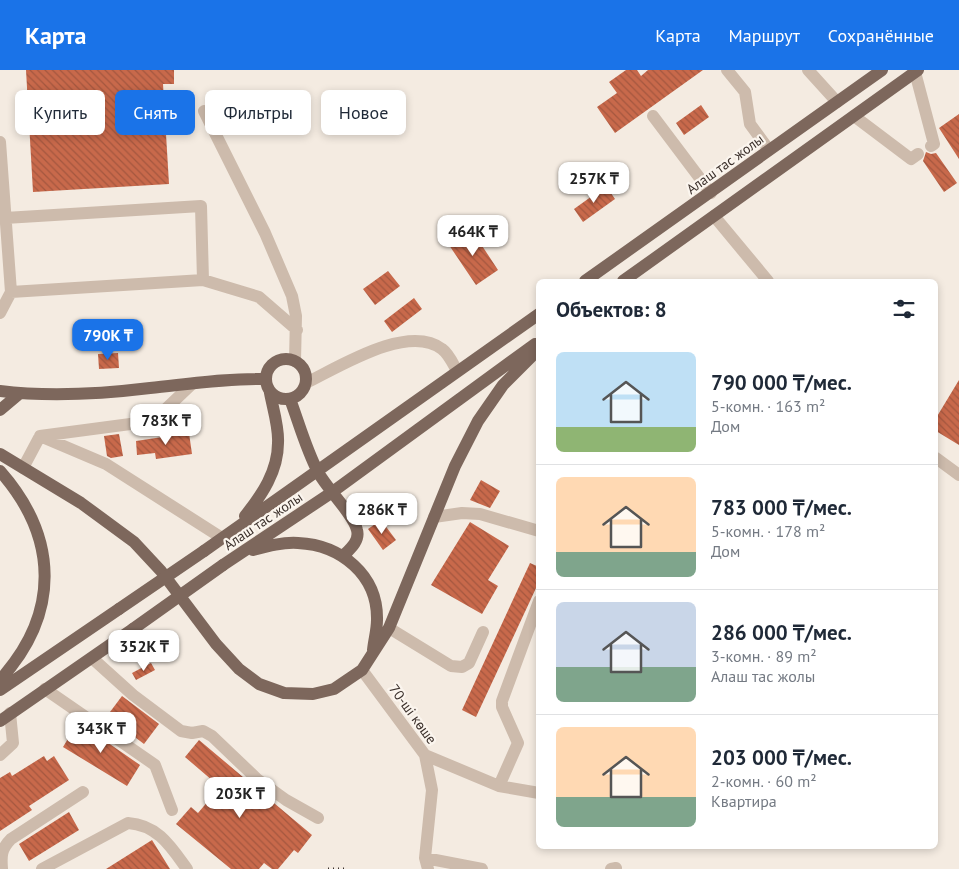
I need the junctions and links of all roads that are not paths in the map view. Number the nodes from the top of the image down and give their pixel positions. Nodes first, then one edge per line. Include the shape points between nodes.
1 (727, 70) edge
2 (808, 70) edge
3 (882, 70) edge
4 (916, 71) edge
5 (837, 102) junction
6 (204, 111) dead end
7 (653, 116) dead end
8 (854, 116) junction
9 (0, 142) edge
10 (931, 146) dead end
11 (769, 150) junction
12 (918, 154) dead end
13 (710, 193) junction
14 (714, 216) junction
15 (6, 218) junction
16 (588, 279) edge
17 (626, 279) edge
18 (766, 279) edge
19 (203, 280) junction
20 (11, 292) junction
21 (0, 312) edge
22 (536, 316) edge
23 (297, 330) junction
24 (536, 343) edge
25 (536, 352) edge
26 (295, 361) junction
27 (458, 371) junction
28 (265, 379) junction
29 (306, 383) junction
30 (192, 384) junction
31 (0, 391) edge
32 (270, 393) junction
33 (19, 394) junction
34 (290, 399) junction
35 (0, 410) edge
36 (40, 436) junction
37 (0, 454) edge
38 (938, 459) edge
39 (23, 468) junction
40 (318, 470) junction
41 (0, 471) edge
42 (959, 475) edge
43 (331, 493) junction
44 (434, 518) junction
45 (233, 530) junction
46 (536, 530) edge
47 (222, 538) junction
48 (245, 551) junction
49 (343, 556) junction
50 (536, 609) edge
51 (389, 628) junction
52 (482, 632) dead end
53 (373, 650) junction
54 (92, 658) junction
55 (362, 670) junction
56 (0, 680) edge
57 (45, 689) junction
58 (0, 690) edge
59 (5, 717) edge
60 (0, 754) edge
61 (425, 755) junction
62 (499, 786) junction
63 (83, 792) dead end
64 (536, 792) edge
65 (172, 810) dead end
66 (318, 818) dead end
67 (427, 863) edge
68 (2, 869) edge
69 (42, 869) edge
70 (188, 869) edge
71 (482, 869) edge

1 - 11 lane via 745,92 750,124
2 - 5 lane
3 - 5 main road, Алаш тас жолы
4 - 8 main road
4 - 10 lane via 934,144
5 - 11 main road, Алаш тас жолы
6 - 23 lane via 266,233 292,296
7 - 13 lane
8 - 12 lane via 911,159
8 - 14 main road
9 - 15 lane
11 - 13 main road, Алаш тас жолы
13 - 16 main road, Алаш тас жолы
14 - 17 main road
14 - 18 lane
15 - 19 lane via 201,206
15 - 20 lane
19 - 20 lane
19 - 23 lane via 259,297
20 - 21 lane
22 - 27 main road, Алаш тас жолы
23 - 26 lane
24 - 43 main road, Алаш тас жолы
25 - 44 main road via 503,385 478,421
26 - 28 main road via 275,362 266,372
26 - 29 main road via 304,370
27 - 29 lane via 444,350 434,344 410,341 385,346
27 - 40 main road, Алаш тас жолы
28 - 30 main road
28 - 32 main road
29 - 34 main road via 300,393
30 - 33 main road via 92,393
30 - 36 lane via 153,421
31 - 33 main road
32 - 34 main road via 279,399
32 - 45 main road via 278,442 274,470 261,496
33 - 35 main road
34 - 40 main road
36 - 39 lane
36 - 47 lane via 106,464
37 - 39 main road
38 - 42 lane
39 - 55 main road via 81,503 134,542 161,571 238,669 259,684 284,694 313,694 334,689
40 - 43 main road
40 - 45 main road, Алаш тас жолы
41 - 56 main road via 17,490 30,513 39,536 45,567 44,596 35,630 16,663
43 - 48 main road, Алаш тас жолы
43 - 49 main road via 352,517 358,531 357,538
44 - 46 lane via 462,513 480,514
44 - 51 main road
45 - 47 main road, Алаш тас жолы
47 - 58 main road, Алаш тас жолы, bridge
48 - 49 main road via 298,543 323,546
48 - 54 main road, Алаш тас жолы, bridge
49 - 53 main road via 363,573 373,591 377,619
50 - 62 lane via 502,701 518,743
51 - 52 lane via 451,666 462,667 468,663
51 - 53 main road
53 - 55 main road
54 - 57 main road, Алаш тас жолы
54 - 66 lane via 180,731 203,731 212,736 257,779
55 - 61 lane, 70-ші көше
57 - 59 main road, Алаш тас жолы
57 - 65 lane via 156,765
59 - 60 lane via 13,743
61 - 62 lane
61 - 67 lane, 70-ші көше via 432,790
62 - 64 lane
63 - 68 lane via 11,839 1,854
67 - 71 lane
69 - 70 lane via 128,822 140,823 157,832

